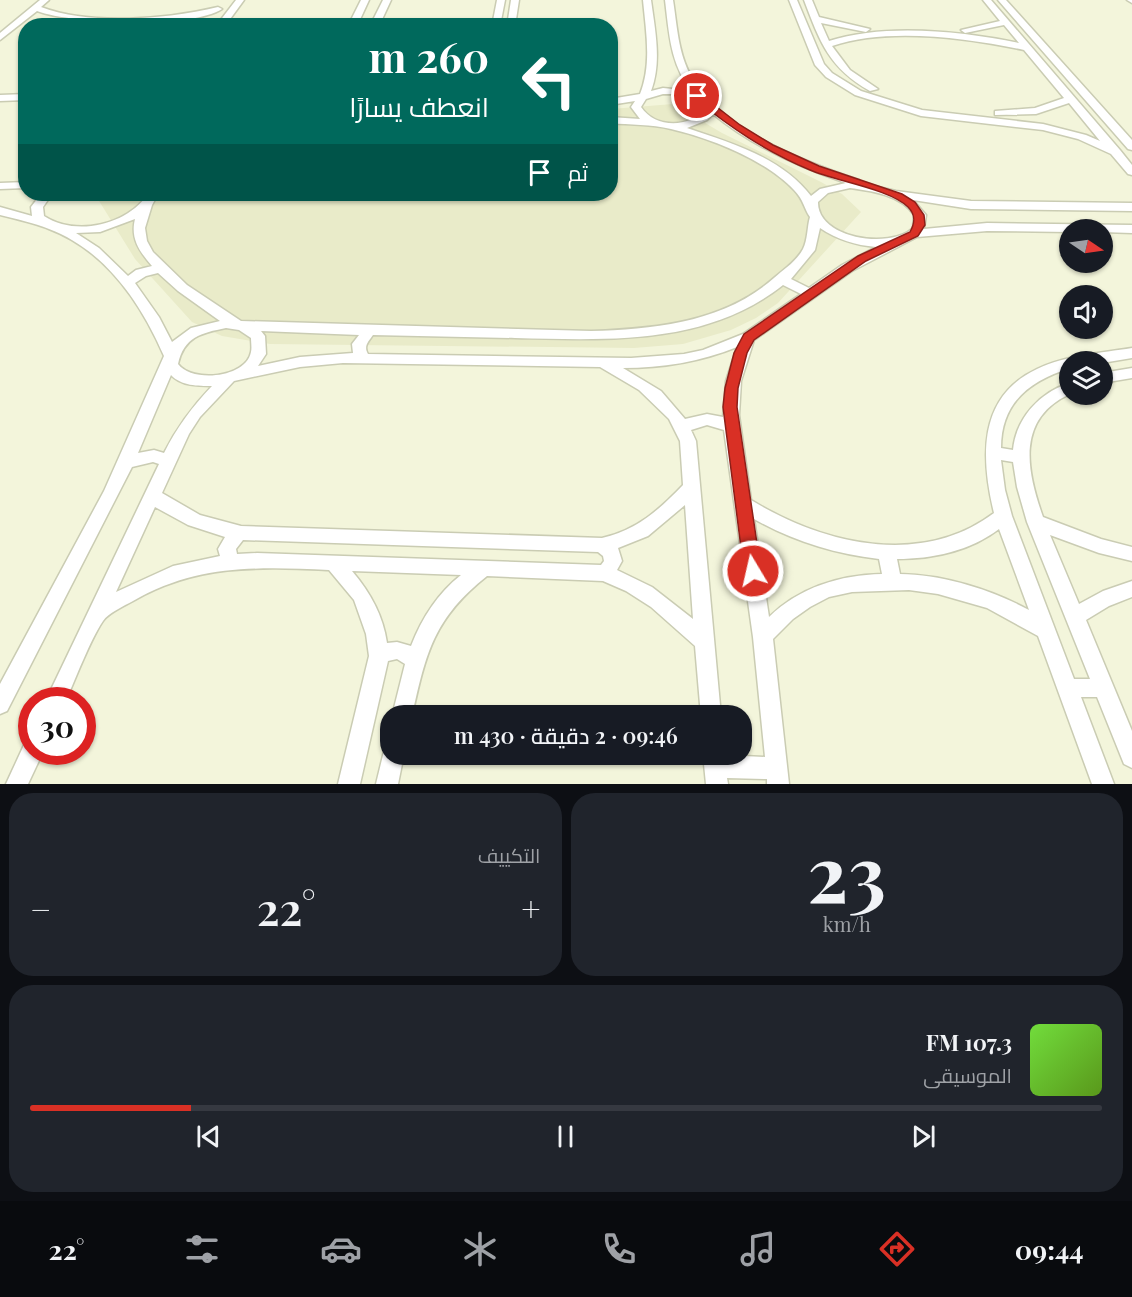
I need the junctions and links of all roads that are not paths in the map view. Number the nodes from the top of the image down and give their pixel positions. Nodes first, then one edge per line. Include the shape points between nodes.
1 (45, 0) edge
2 (226, 0) edge
3 (240, 0) edge
4 (365, 0) edge
5 (387, 0) edge
6 (501, 0) edge
7 (515, 0) edge
8 (647, 0) edge
9 (669, 0) edge
10 (793, 0) edge
11 (808, 0) edge
12 (987, 0) edge
13 (1002, 0) edge
14 (33, 4) edge
15 (218, 9) junction
16 (62, 18) edge
17 (180, 18) edge
18 (211, 18) edge
19 (226, 18) edge
20 (356, 18) edge
21 (378, 18) edge
22 (498, 18) edge
23 (512, 18) edge
24 (816, 19) junction
25 (1006, 22) junction
26 (18, 29) edge
27 (2, 31) edge
28 (871, 32) junction
29 (960, 34) junction
30 (827, 45) junction
31 (1029, 48) junction
32 (653, 56) junction
33 (677, 56) junction
34 (1040, 62) junction
35 (1058, 62) junction
36 (643, 96) junction
37 (18, 97) edge
38 (0, 98) edge
39 (1071, 99) junction
40 (618, 101) edge
41 (707, 103) junction
42 (18, 105) edge
43 (0, 106) edge
44 (1017, 113) junction
45 (618, 121) edge
46 (1024, 124) junction
47 (666, 125) junction
48 (770, 147) junction
49 (1132, 147) edge
50 (1116, 152) junction
51 (751, 157) junction
52 (1132, 171) edge
53 (18, 185) edge
54 (0, 186) edge
55 (866, 186) junction
56 (882, 189) junction
57 (1132, 194) edge
58 (42, 201) edge
59 (146, 201) edge
60 (150, 201) edge
61 (811, 204) junction
62 (1000, 206) junction
63 (1117, 207) junction
64 (1132, 207) edge
65 (0, 211) edge
66 (815, 219) junction
67 (45, 224) junction
68 (1012, 226) junction
69 (58, 229) junction
70 (1132, 229) edge
71 (914, 234) junction
72 (894, 243) junction
73 (161, 268) junction
74 (780, 279) junction
75 (126, 283) junction
76 (809, 293) junction
77 (241, 326) junction
78 (370, 330) junction
79 (513, 333) junction
80 (748, 337) junction
81 (1132, 353) edge
82 (1113, 356) edge
83 (170, 357) junction
84 (364, 358) junction
85 (510, 359) junction
86 (598, 362) junction
87 (1059, 367) edge
88 (1132, 373) edge
89 (232, 376) junction
90 (1113, 376) edge
91 (1059, 394) edge
92 (683, 427) junction
93 (732, 427) junction
94 (992, 452) junction
95 (1021, 457) junction
96 (168, 461) junction
97 (127, 462) junction
98 (692, 487) junction
99 (152, 495) junction
100 (743, 504) junction
101 (1003, 516) junction
102 (1036, 522) junction
103 (241, 533) junction
104 (602, 545) junction
105 (886, 551) junction
106 (1132, 554) edge
107 (230, 561) junction
108 (334, 563) junction
109 (484, 568) junction
110 (603, 573) junction
111 (893, 581) junction
112 (1132, 588) edge
113 (98, 613) junction
114 (1075, 617) junction
115 (1046, 631) junction
116 (763, 638) junction
117 (705, 642) junction
118 (379, 656) junction
119 (414, 660) junction
120 (62, 687) edge
121 (1067, 687) junction
122 (1104, 688) junction
123 (0, 704) edge
124 (404, 705) edge
125 (710, 705) edge
126 (1132, 757) edge
127 (26, 765) edge
128 (391, 765) edge
129 (715, 769) edge
130 (777, 776) edge
131 (17, 784) edge
132 (349, 784) edge
133 (387, 784) edge
134 (1103, 784) edge

1 - 14 street
2 - 15 street
3 - 19 street
4 - 20 street
5 - 21 street
6 - 22 street
7 - 23 street
8 - 32 street
9 - 33 street
10 - 46 street via 820,65 835,80 858,93 921,113
11 - 24 street
12 - 25 street
13 - 35 street
14 - 16 street
14 - 27 street
15 - 17 street
15 - 18 street
24 - 28 street
24 - 30 street
25 - 29 street
25 - 31 street
26 - 27 street
28 - 29 street
28 - 30 street
29 - 31 street
30 - 44 street via 836,64 846,73 888,95 942,109
31 - 34 street
32 - 33 street
32 - 36 street via 652,74
33 - 41 street via 684,74
34 - 35 street
34 - 39 street
35 - 49 street
36 - 40 street
36 - 41 street via 663,91 687,92
36 - 47 street via 636,107 638,112 652,122
37 - 38 street
39 - 44 street via 1049,108
39 - 50 street
41 - 47 street via 707,116 701,120
41 - 48 street via 736,127
42 - 43 street
44 - 46 street
45 - 47 street
46 - 50 street via 1063,131
47 - 51 street
48 - 51 street
48 - 55 street
50 - 52 street
51 - 61 street via 785,175
53 - 54 street
55 - 56 street
55 - 61 street via 824,190
56 - 62 street via 941,202
56 - 71 street via 899,196 919,215 920,225
57 - 63 street
58 - 67 street via 37,207 38,217
59 - 69 street via 116,223
60 - 73 street via 140,218 141,240
61 - 66 street
62 - 63 street
62 - 68 street via 999,216
63 - 64 street
65 - 67 street
66 - 72 street via 824,228 857,242
66 - 74 street via 809,249
67 - 69 street
68 - 70 street
68 - 71 street
69 - 75 street via 86,243
71 - 72 street
72 - 76 street via 862,258
73 - 75 street via 141,273
73 - 77 street via 204,304
74 - 76 street
74 - 79 street via 742,306 690,326 658,332
75 - 83 street via 160,328
76 - 80 street
77 - 78 street
77 - 83 street via 212,326 198,331 185,338
77 - 89 street via 258,336 260,352 247,368
78 - 79 street
78 - 84 street via 359,344
79 - 85 street
80 - 86 street via 684,359
80 - 93 street via 733,379
81 - 82 street
83 - 89 street via 176,375 186,380 214,382
83 - 97 street
84 - 85 street
84 - 89 street via 300,362
85 - 86 street
86 - 92 street via 657,394
87 - 94 street via 1036,375 1017,389 994,428
88 - 90 street
89 - 96 street via 195,412
91 - 95 street via 1043,403 1031,418 1023,436
92 - 93 street via 711,419
92 - 98 street
93 - 100 street
94 - 95 street
94 - 101 street via 992,472
95 - 102 street
96 - 97 street via 154,456
96 - 99 street
97 - 123 street
98 - 104 street via 651,527 636,536
98 - 117 street
99 - 103 street via 199,524
99 - 113 street
100 - 105 street via 774,523 810,537
100 - 116 street
101 - 105 street via 983,531 944,546
101 - 115 street
102 - 106 street
102 - 114 street
103 - 104 street
103 - 107 street via 230,543
104 - 110 street via 613,561
105 - 111 street
107 - 108 street
107 - 113 street via 168,574
108 - 109 street
108 - 118 street via 361,595 376,634
109 - 110 street
109 - 119 street via 465,581 434,616
110 - 117 street via 654,596
111 - 115 street via 939,586 976,596 1014,611
111 - 116 street via 861,582 805,599 782,616
112 - 114 street via 1097,602
113 - 120 street
114 - 122 street
115 - 121 street
116 - 130 street
117 - 125 street
118 - 119 street via 398,650
118 - 132 street
119 - 124 street
121 - 122 street
121 - 134 street
122 - 126 street
127 - 131 street
128 - 133 street
129 - 130 street

